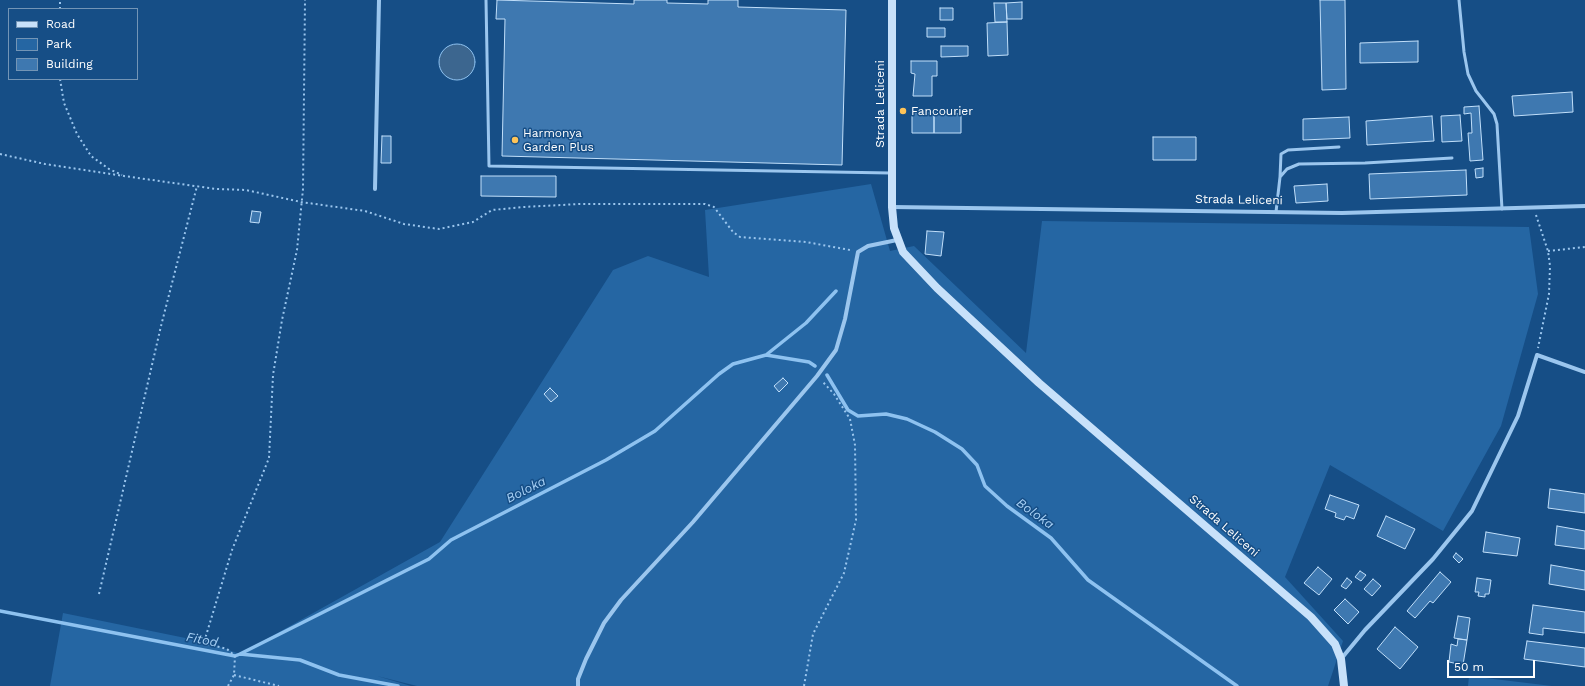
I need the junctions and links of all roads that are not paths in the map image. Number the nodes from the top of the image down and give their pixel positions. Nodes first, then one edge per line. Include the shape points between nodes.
1 (379, 0) edge
2 (486, 0) edge
3 (892, 0) edge
4 (1459, 0) edge
5 (1340, 147) dead end
6 (1452, 158) dead end
7 (892, 173) junction
8 (1280, 177) junction
9 (375, 189) dead end
10 (1585, 206) edge
11 (892, 207) junction
12 (1502, 209) junction
13 (1276, 212) junction
14 (897, 240) junction
15 (1585, 372) edge
16 (1341, 659) junction
17 (578, 686) edge
18 (1344, 686) edge

1 - 9 street
2 - 7 lane via 489,166
3 - 7 main road, Strada Leliceni
4 - 12 lane via 1468,74 1476,91 1494,114 1497,124
5 - 8 lane via 1288,150 1281,154
6 - 8 lane via 1299,164 1288,169
7 - 11 main road, Strada Leliceni
8 - 13 lane
10 - 12 street, Strada Leliceni
11 - 13 street, Strada Leliceni
11 - 14 main road, Strada Leliceni
12 - 13 street, Strada Leliceni
14 - 16 main road, Strada Leliceni via 903,252 937,288 1034,378 1311,617 1335,644
14 - 17 street via 868,246 858,252 836,350 817,376 693,522 621,600 604,623 586,659
15 - 16 street via 1537,355 1518,416 1472,512 1433,560 1365,630
16 - 18 main road, Strada Leliceni

